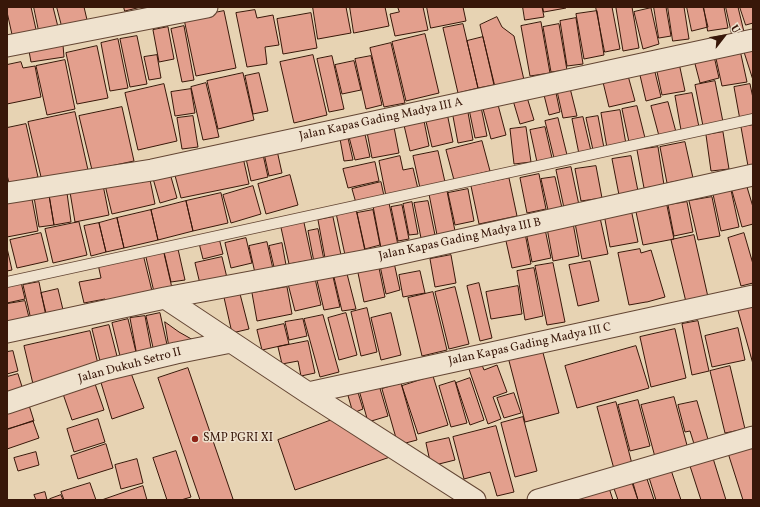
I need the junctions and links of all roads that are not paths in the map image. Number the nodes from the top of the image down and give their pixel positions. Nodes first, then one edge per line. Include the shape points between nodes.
1 (207, 7) edge
2 (753, 40) edge
3 (7, 46) edge
4 (753, 119) edge
5 (753, 175) edge
6 (7, 194) edge
7 (7, 282) edge
8 (753, 296) edge
9 (165, 298) junction
10 (7, 332) edge
11 (231, 342) junction
12 (308, 393) junction
13 (7, 403) edge
14 (753, 437) edge
15 (475, 500) edge
16 (538, 500) edge

1 - 3 street
2 - 6 street, Jalan Kapas Gading Madya III A via 160,168
4 - 7 lane
5 - 9 street, Jalan Kapas Gading Madya III B via 384,257
8 - 12 street, Jalan Kapas Gading Madya III C
9 - 10 street, Jalan Kapas Gading Madya III B
9 - 11 street
11 - 12 street
11 - 13 street, Jalan Dukuh Setro II via 105,370
12 - 15 street
14 - 16 street

